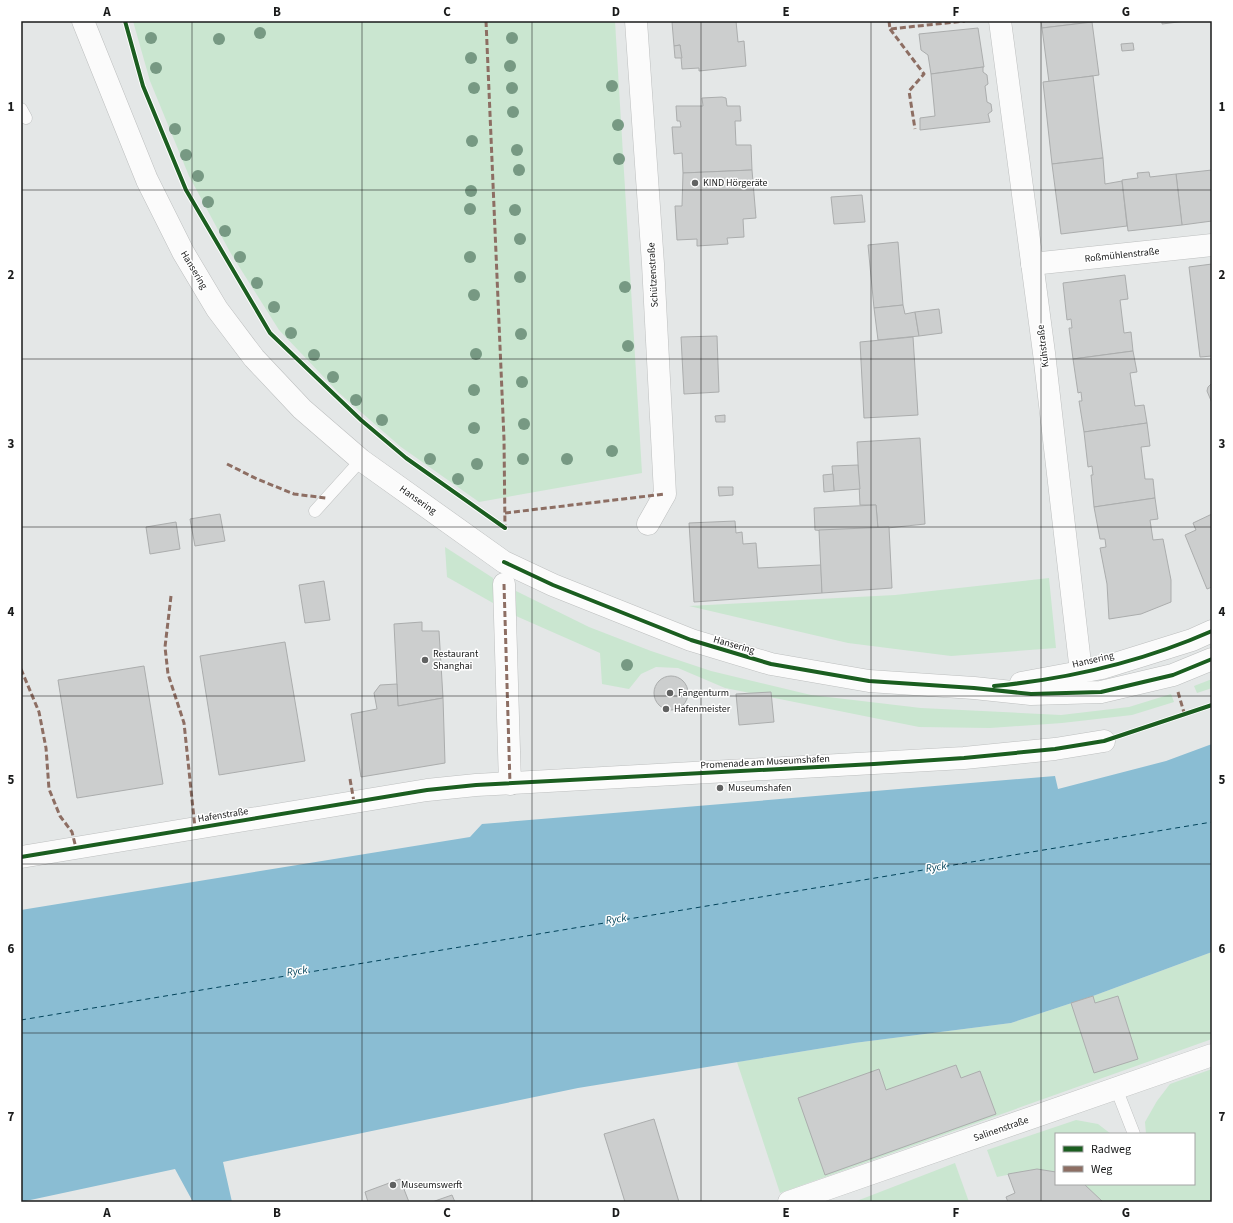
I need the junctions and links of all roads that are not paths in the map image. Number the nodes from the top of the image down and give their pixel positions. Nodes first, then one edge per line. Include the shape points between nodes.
1 (83, 21) edge
2 (636, 21) edge
3 (1000, 21) edge
4 (1212, 245) edge
5 (1032, 264) junction
6 (361, 460) junction
7 (315, 511) dead end
8 (648, 524) dead end
9 (504, 584) dead end
10 (1212, 631) edge
11 (1212, 659) edge
12 (1081, 672) junction
13 (974, 688) junction
14 (1104, 741) dead end
15 (510, 784) junction
16 (427, 790) joint
17 (21, 857) edge
18 (1212, 1055) edge
19 (1116, 1088) junction
20 (1134, 1133) edge
21 (789, 1202) edge

1 - 6 street, Hansering via 147,180 183,252 217,309 254,358 302,409
2 - 8 street, Schützenstraße via 653,264 665,494
3 - 5 street, Kuhstraße
4 - 5 street, Roßmühlenstraße
5 - 12 street, Kuhstraße
6 - 7 lane
6 - 13 street, Hansering via 504,562 560,588 691,640 771,664 869,681
9 - 15 street
10 - 12 street, Hansering via 1192,640
11 - 13 street, Hansering via 1173,674 1100,692 1031,694
12 - 13 street, Hansering via 1030,682
14 - 15 street, Promenade am Museumshafen via 1055,749 964,758
15 - 16 street, Promenade am Museumshafen
16 - 17 street, Hafenstraße
18 - 19 street, Salinenstraße
19 - 20 lane
19 - 21 street, Salinenstraße

